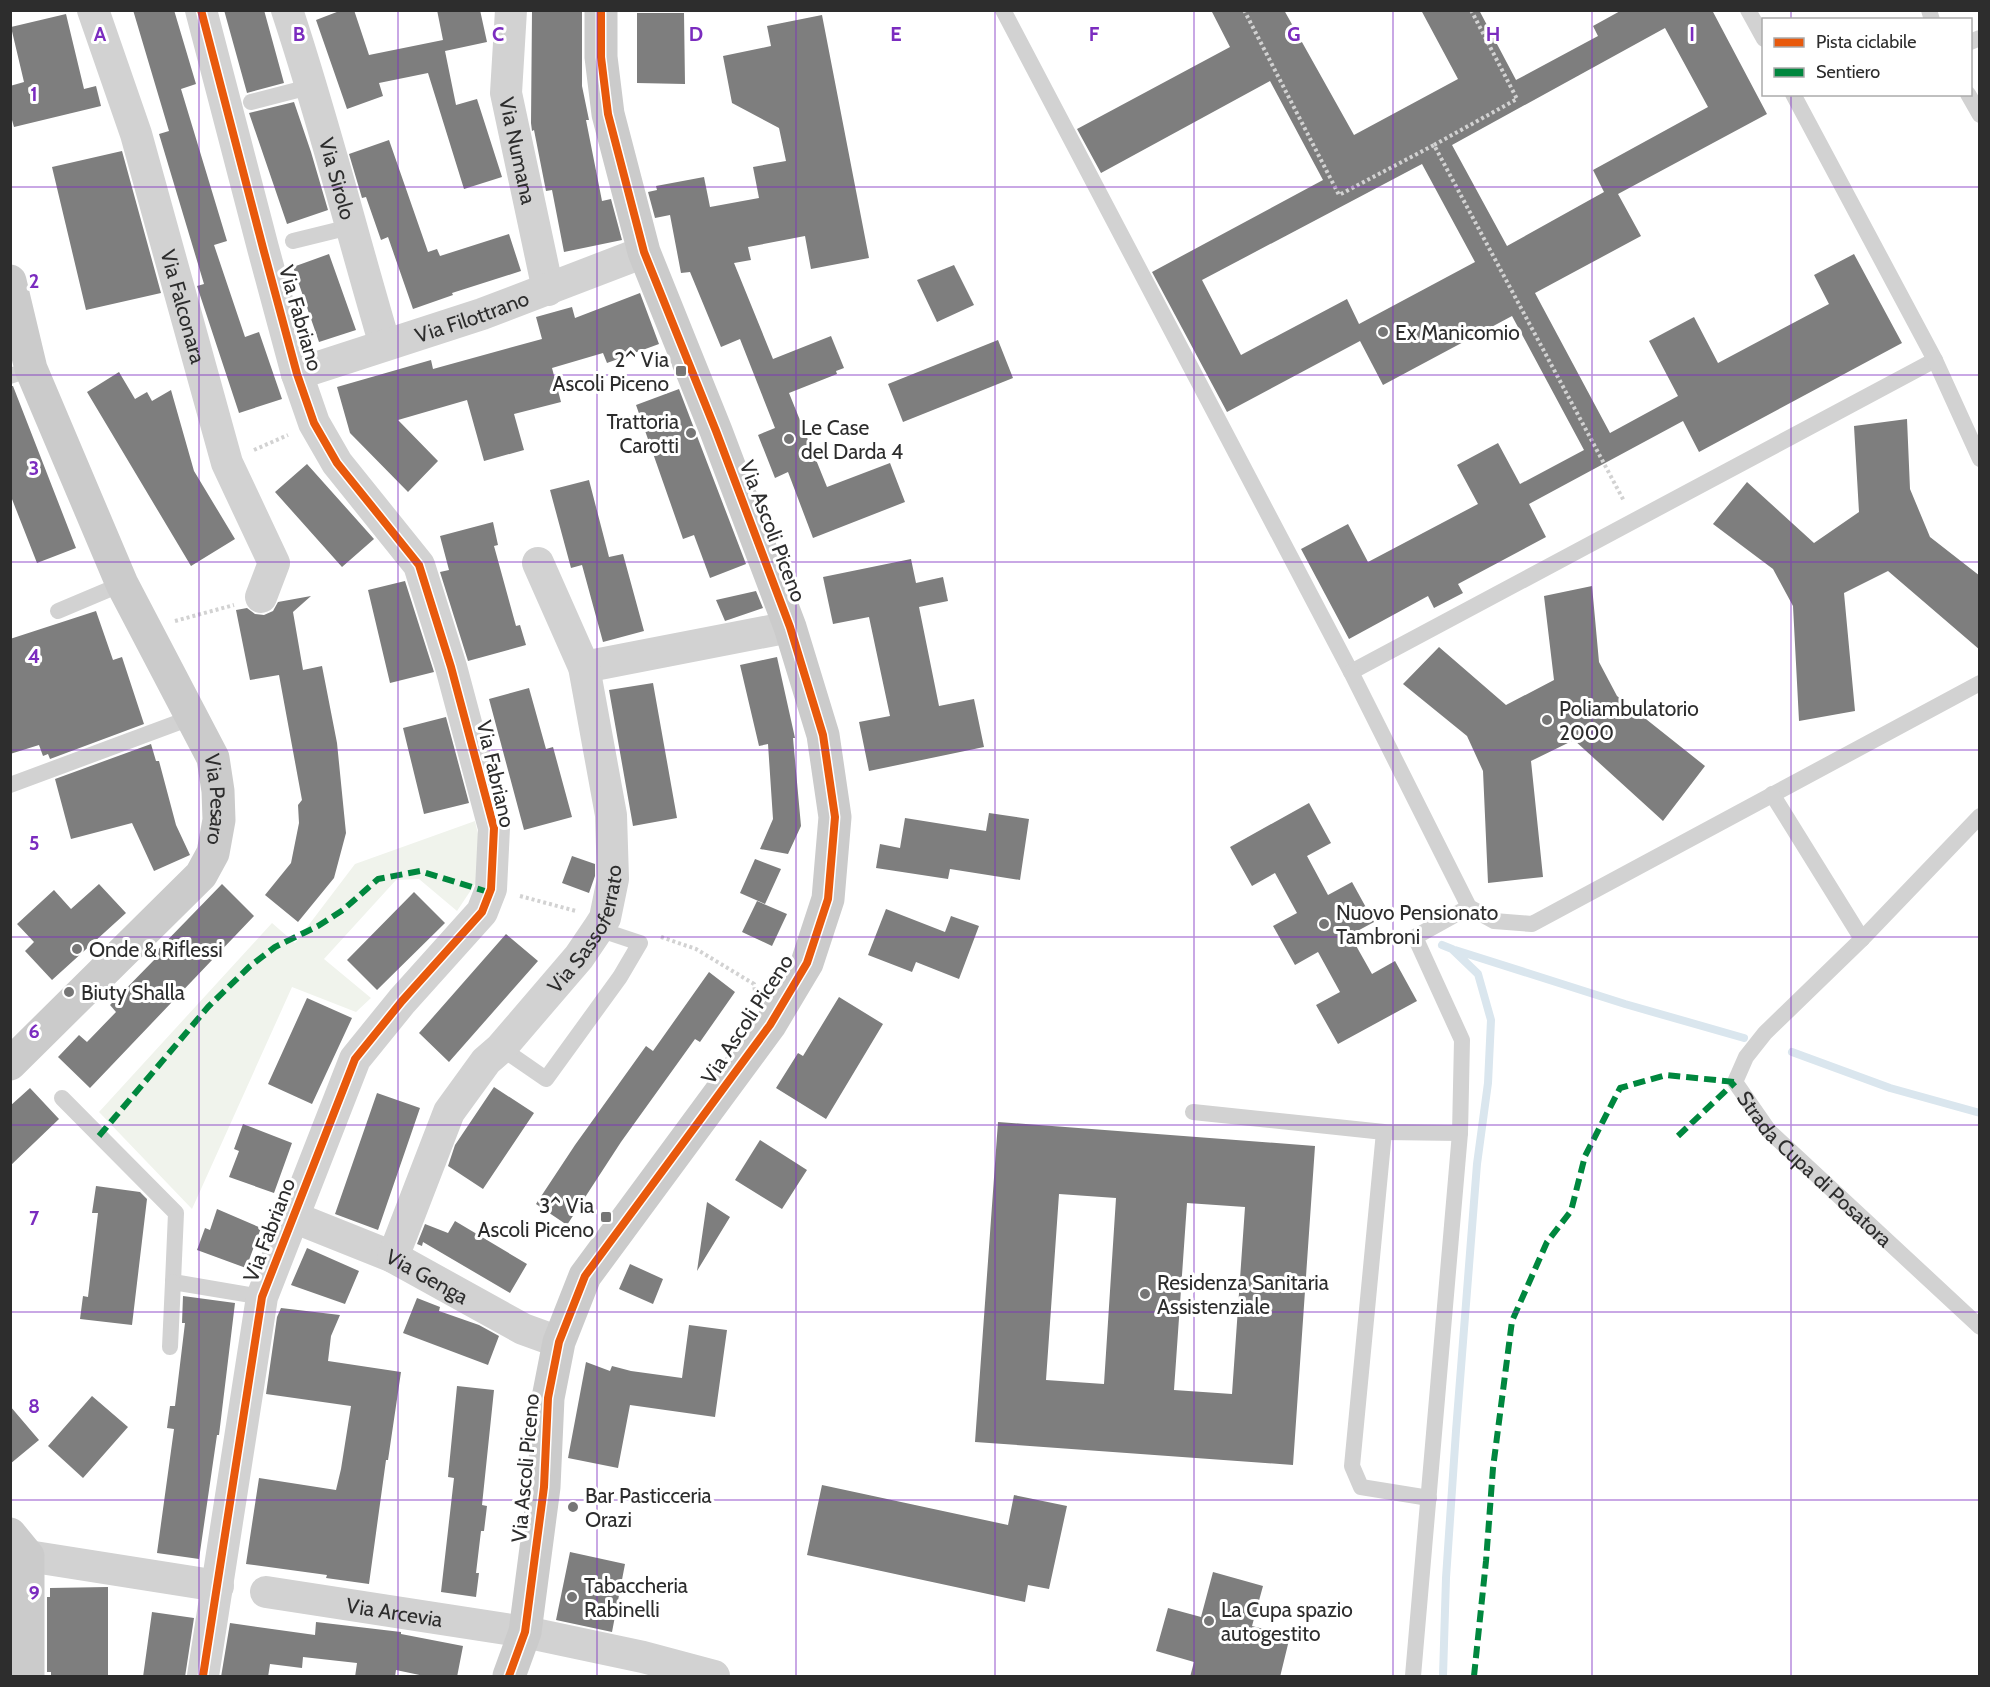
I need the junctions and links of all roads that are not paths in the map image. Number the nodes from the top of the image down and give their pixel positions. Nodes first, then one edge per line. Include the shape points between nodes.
1 (93, 10) edge
2 (201, 10) edge
3 (287, 10) edge
4 (511, 10) edge
5 (601, 10) edge
6 (1003, 10) edge
7 (1748, 10) edge
8 (1762, 35) edge
9 (313, 86) junction
10 (1794, 96) edge
11 (1969, 96) edge
12 (251, 102) dead end
13 (1980, 115) edge
14 (350, 227) junction
15 (293, 241) dead end
16 (644, 252) junction
17 (10, 281) edge
18 (548, 290) junction
19 (385, 345) junction
20 (1935, 360) junction
21 (21, 373) edge
22 (297, 374) junction
23 (1980, 459) edge
24 (538, 563) dead end
25 (122, 585) junction
26 (261, 597) road end
27 (58, 611) dead end
28 (790, 627) junction
29 (584, 667) junction
30 (1352, 672) junction
31 (1980, 682) edge
32 (193, 717) junction
33 (10, 785) edge
34 (1772, 794) junction
35 (1980, 816) edge
36 (1469, 908) junction
37 (588, 920) junction
38 (1862, 939) junction
39 (501, 1048) junction
40 (10, 1064) edge
41 (62, 1098) dead end
42 (1193, 1112) dead end
43 (1384, 1132) junction
44 (1460, 1133) junction
45 (293, 1217) junction
46 (393, 1257) junction
47 (173, 1282) junction
48 (262, 1297) junction
49 (1980, 1327) edge
50 (559, 1342) junction
51 (170, 1347) dead end
52 (1429, 1498) junction
53 (19, 1545) edge
54 (218, 1586) junction
55 (266, 1593) dead end
56 (525, 1632) junction
57 (28, 1677) edge
58 (203, 1677) edge
59 (509, 1677) edge
60 (714, 1677) edge
61 (1413, 1677) edge

1 - 26 street, Via Falconara via 136,134 227,463 274,563
2 - 22 street, Via Fabriano
3 - 9 street, Via Sirolo
4 - 18 street, Via Numana via 506,93
5 - 16 street, Via Ascoli Piceno via 601,57 608,114
6 - 30 lane
7 - 8 lane
9 - 12 lane
9 - 14 street, Via Sirolo
10 - 20 lane
11 - 13 lane
14 - 15 lane
14 - 19 street, Via Sirolo
16 - 18 street, Via Filottrano
16 - 28 street, Via Ascoli Piceno
17 - 21 street, Via Pesaro
18 - 19 street, Via Filottrano
19 - 22 street, Via Filottrano
20 - 23 lane
20 - 30 lane
21 - 25 street, Via Pesaro
22 - 45 street, Via Fabriano via 314,423 337,463 419,565 494,828 491,889 482,912 355,1059
24 - 29 street, Via Sassoferrato
25 - 27 lane
25 - 32 street, Via Pesaro
28 - 29 street
28 - 50 street, Via Ascoli Piceno via 824,735 836,817 828,899 807,963 770,1025 585,1276
29 - 37 street, Via Sassoferrato via 611,815 613,879 605,918
30 - 36 lane
31 - 34 lane
32 - 33 lane
32 - 40 street, Via Pesaro via 213,758 218,791 219,820 213,853 201,875
34 - 36 lane via 1532,924 1494,921
34 - 38 lane
35 - 38 lane, Strada Cupa di Posatora
36 - 44 lane via 1415,937 1462,1040
37 - 39 street, Via Sassoferrato via 579,957
37 - 39 lane via 640,943 620,977 546,1079
38 - 49 lane, Strada Cupa di Posatora via 1766,1033 1746,1057 1735,1082 1769,1131
39 - 46 street, Via Sassoferrato via 486,1061 449,1112
41 - 47 lane via 176,1213
42 - 43 lane
43 - 44 lane
43 - 52 lane via 1352,1466 1361,1487
44 - 52 lane
45 - 46 street, Via Genga
45 - 48 street, Via Fabriano
46 - 50 street, Via Genga via 523,1329
47 - 48 lane
47 - 51 lane
48 - 54 street, Via Fabriano
50 - 56 street, Via Ascoli Piceno via 548,1398 544,1487
52 - 61 lane
53 - 54 street
53 - 57 street
54 - 58 street, Via Fabriano
55 - 56 street, Via Arcevia
56 - 59 street, Via Ascoli Piceno
56 - 60 street via 643,1657

